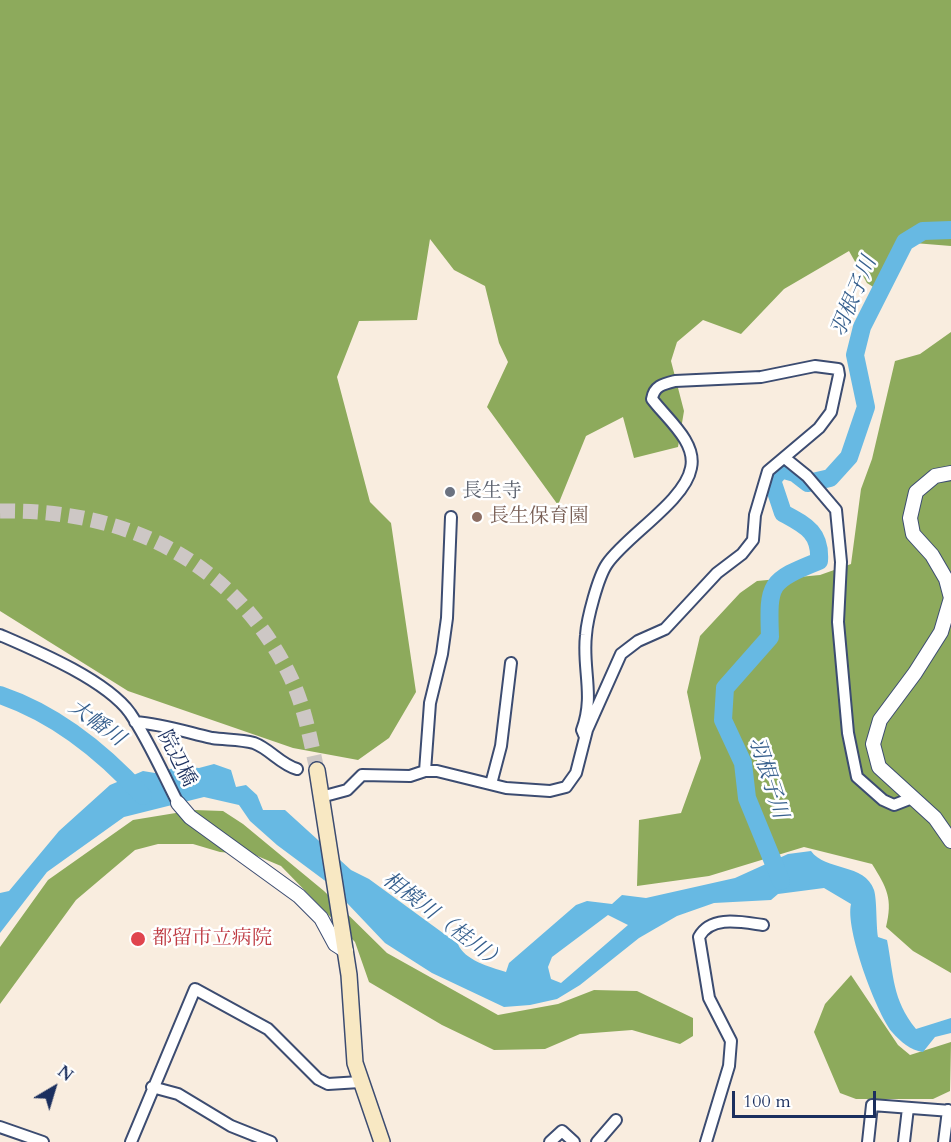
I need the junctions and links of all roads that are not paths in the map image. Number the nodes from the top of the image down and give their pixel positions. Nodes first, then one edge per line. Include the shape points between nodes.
1 (786, 459) junction
2 (951, 473) edge
3 (451, 518) dead end
4 (951, 598) edge
5 (0, 635) edge
6 (511, 663) dead end
7 (135, 722) junction
8 (585, 737) junction
9 (297, 769) dead end
10 (317, 770) tunnel mouth
11 (425, 771) junction
12 (491, 784) junction
13 (912, 798) junction
14 (322, 800) junction
15 (178, 803) joint
16 (951, 840) edge
17 (763, 925) dead end
18 (346, 951) junction
19 (360, 1082) junction
20 (152, 1087) junction
21 (908, 1108) junction
22 (950, 1111) edge
23 (616, 1120) dead end
24 (0, 1126) edge
25 (43, 1142) edge
26 (131, 1142) edge
27 (271, 1142) edge
28 (382, 1142) edge
29 (550, 1142) edge
30 (574, 1142) edge
31 (597, 1142) edge
32 (706, 1142) edge
33 (868, 1142) edge
34 (904, 1142) edge
35 (944, 1142) edge

1 - 8 street via 768,471 763,483 753,540 664,629 621,654
1 - 8 street via 831,412 838,369 814,366 761,377 675,381 653,393 652,399 689,445 692,468 683,488 606,565 585,635 589,698 582,730
1 - 13 street via 807,476 836,510 841,562 838,622 843,699 857,777 882,800 894,805
2 - 4 street via 934,476 916,492 910,518 913,534 932,555 946,579
3 - 11 street via 447,618 430,703
4 - 13 street via 941,632 880,720 873,744 879,767
5 - 7 street, 院辺橋 via 72,669 124,706
6 - 12 street via 501,746
7 - 9 street via 252,743
7 - 15 street, 院辺橋
8 - 12 street via 576,773 566,787 550,791
10 - 14 main road
11 - 12 street
11 - 14 street via 410,776 362,775 347,790
13 - 16 street
14 - 18 main road
15 - 18 street via 190,817 299,896 321,918 335,944
17 - 32 street via 720,922 706,926 699,938 709,998 732,1041 729,1066
18 - 19 main road
19 - 20 street via 334,1084 318,1079 268,1029 195,989
19 - 28 main road
20 - 26 street
20 - 27 street via 178,1094 231,1126
21 - 22 street
21 - 33 street via 872,1105
21 - 34 street
22 - 35 street
23 - 31 street
24 - 25 street
29 - 30 street via 562,1131

